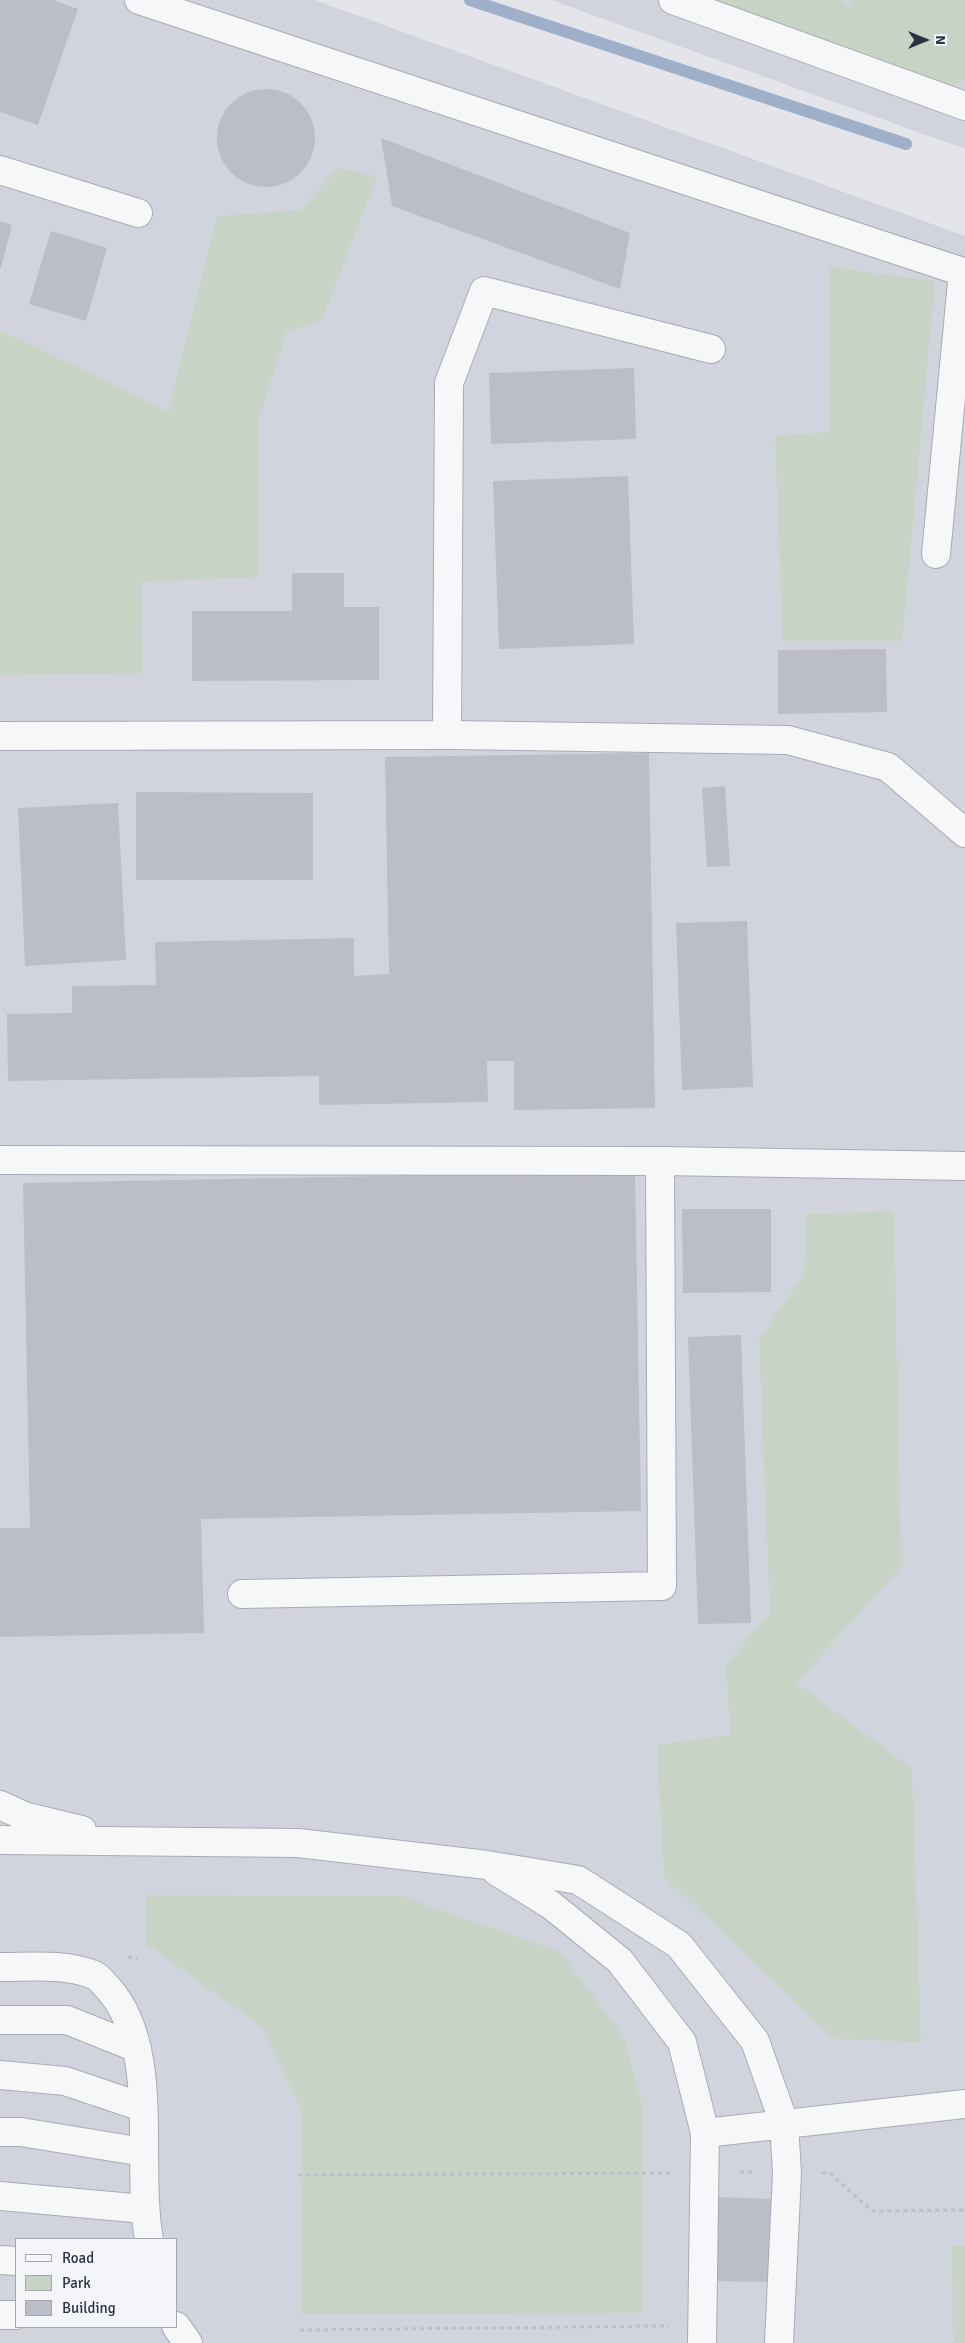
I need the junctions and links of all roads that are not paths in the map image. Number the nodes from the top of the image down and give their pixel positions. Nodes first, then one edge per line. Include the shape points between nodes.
1 (140, 0) edge
2 (674, 0) edge
3 (965, 106) edge
4 (0, 170) edge
5 (138, 213) dead end
6 (711, 349) dead end
7 (936, 554) dead end
8 (446, 735) junction
9 (0, 736) edge
10 (965, 833) edge
11 (0, 1160) edge
12 (660, 1161) junction
13 (965, 1166) edge
14 (242, 1594) dead end
15 (0, 1805) edge
16 (0, 1840) edge
17 (132, 1841) junction
18 (487, 1865) junction
19 (0, 1968) edge
20 (0, 2020) edge
21 (137, 2048) junction
22 (0, 2075) edge
23 (965, 2104) edge
24 (142, 2106) junction
25 (784, 2123) junction
26 (0, 2132) edge
27 (705, 2133) junction
28 (143, 2152) junction
29 (0, 2196) edge
30 (144, 2209) junction
31 (149, 2238) edge
32 (0, 2260) edge
33 (15, 2261) edge
34 (0, 2315) edge
35 (15, 2315) edge
36 (177, 2328) edge
37 (702, 2334) edge
38 (188, 2343) edge
39 (779, 2343) edge

1 - 7 lane via 963,272
2 - 3 lane
4 - 5 lane
6 - 8 lane via 484,292 449,384
8 - 9 lane
8 - 10 lane via 788,740 888,767
11 - 12 lane
12 - 13 lane
12 - 14 lane via 662,1586
15 - 17 lane via 24,1816
16 - 17 lane
17 - 18 lane via 298,1843
18 - 25 lane via 578,1880 679,1946 755,2041
18 - 27 lane via 551,1905 620,1961 682,2042
19 - 21 lane via 64,1967 96,1976 118,2000
20 - 21 lane via 67,2020
21 - 24 lane
22 - 24 lane via 65,2081
23 - 25 lane
24 - 28 lane
25 - 27 lane
25 - 39 lane via 787,2173
26 - 28 lane via 21,2132
27 - 37 lane
28 - 30 lane
29 - 30 lane
30 - 31 lane
32 - 33 lane
34 - 35 lane
36 - 38 lane

